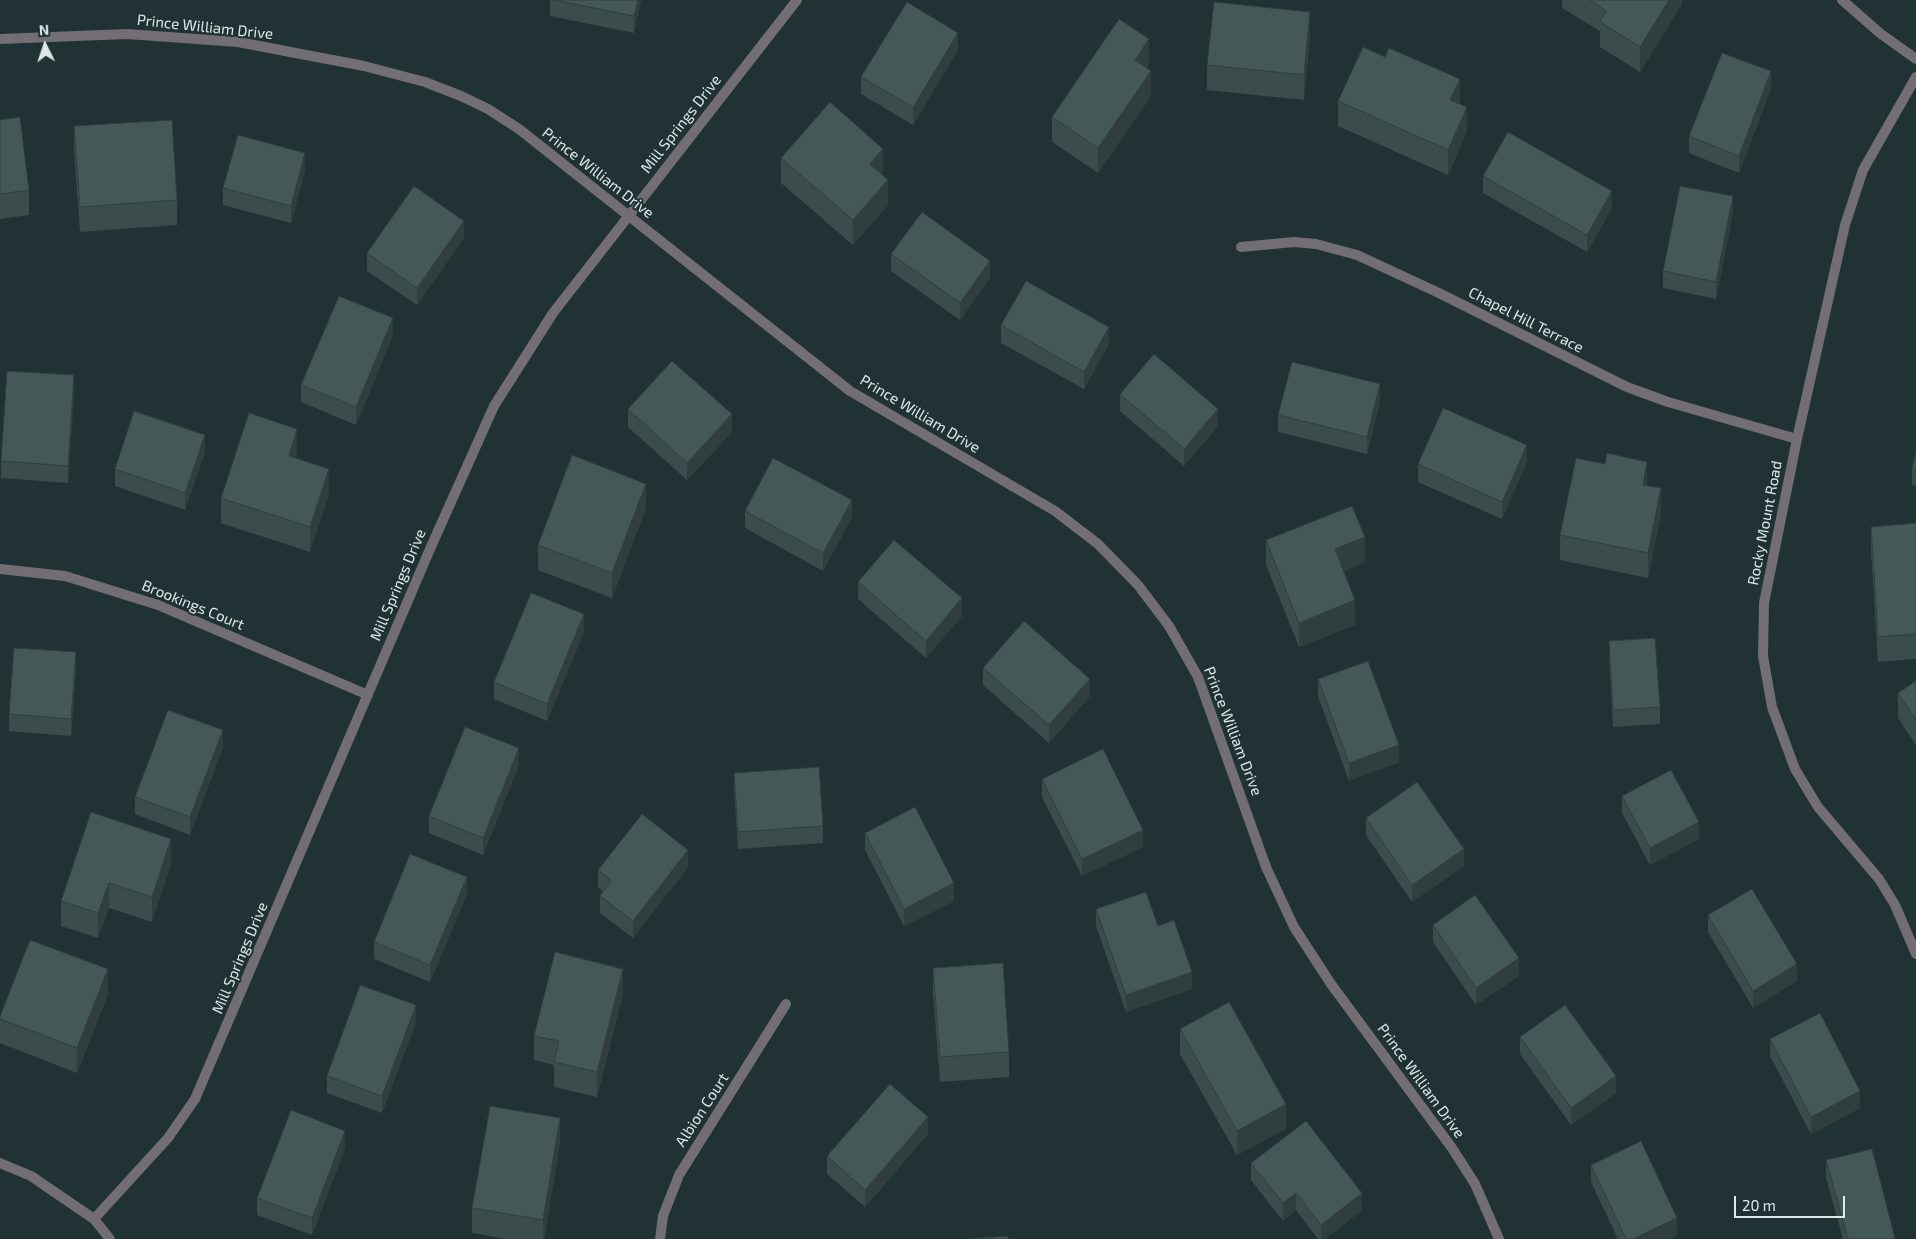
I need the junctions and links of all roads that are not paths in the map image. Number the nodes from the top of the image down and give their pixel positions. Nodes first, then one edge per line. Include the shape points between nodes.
1 (797, 0) edge
2 (1842, 0) edge
3 (0, 39) edge
4 (1916, 59) edge
5 (1916, 77) edge
6 (628, 216) junction
7 (1241, 247) dead end
8 (1797, 439) junction
9 (0, 569) edge
10 (368, 695) junction
11 (1916, 954) edge
12 (786, 1004) dead end
13 (0, 1163) edge
14 (94, 1219) junction
15 (110, 1239) edge
16 (660, 1239) edge
17 (1498, 1239) edge

1 - 6 street, Mill Springs Drive
2 - 4 street
3 - 6 street, Prince William Drive via 126,34 238,42 364,66 426,82 488,109 519,129
5 - 8 street, Rocky Mount Road via 1863,170 1844,225
6 - 10 street, Mill Springs Drive via 553,313 494,406
6 - 17 street, Prince William Drive via 850,391 1055,511 1098,544 1138,585 1169,626 1198,677 1266,867 1294,927 1452,1148 1474,1184
7 - 8 street, Chapel Hill Terrace via 1294,242 1357,255 1627,388
8 - 11 street, Rocky Mount Road via 1764,603 1763,656 1772,707 1796,769 1818,807 1879,879 1896,905
9 - 10 street, Brookings Court via 65,576 158,605
10 - 14 street, Mill Springs Drive via 195,1099 168,1138
12 - 16 street, Albion Court via 678,1175 663,1216
13 - 14 street via 31,1176
14 - 15 street

